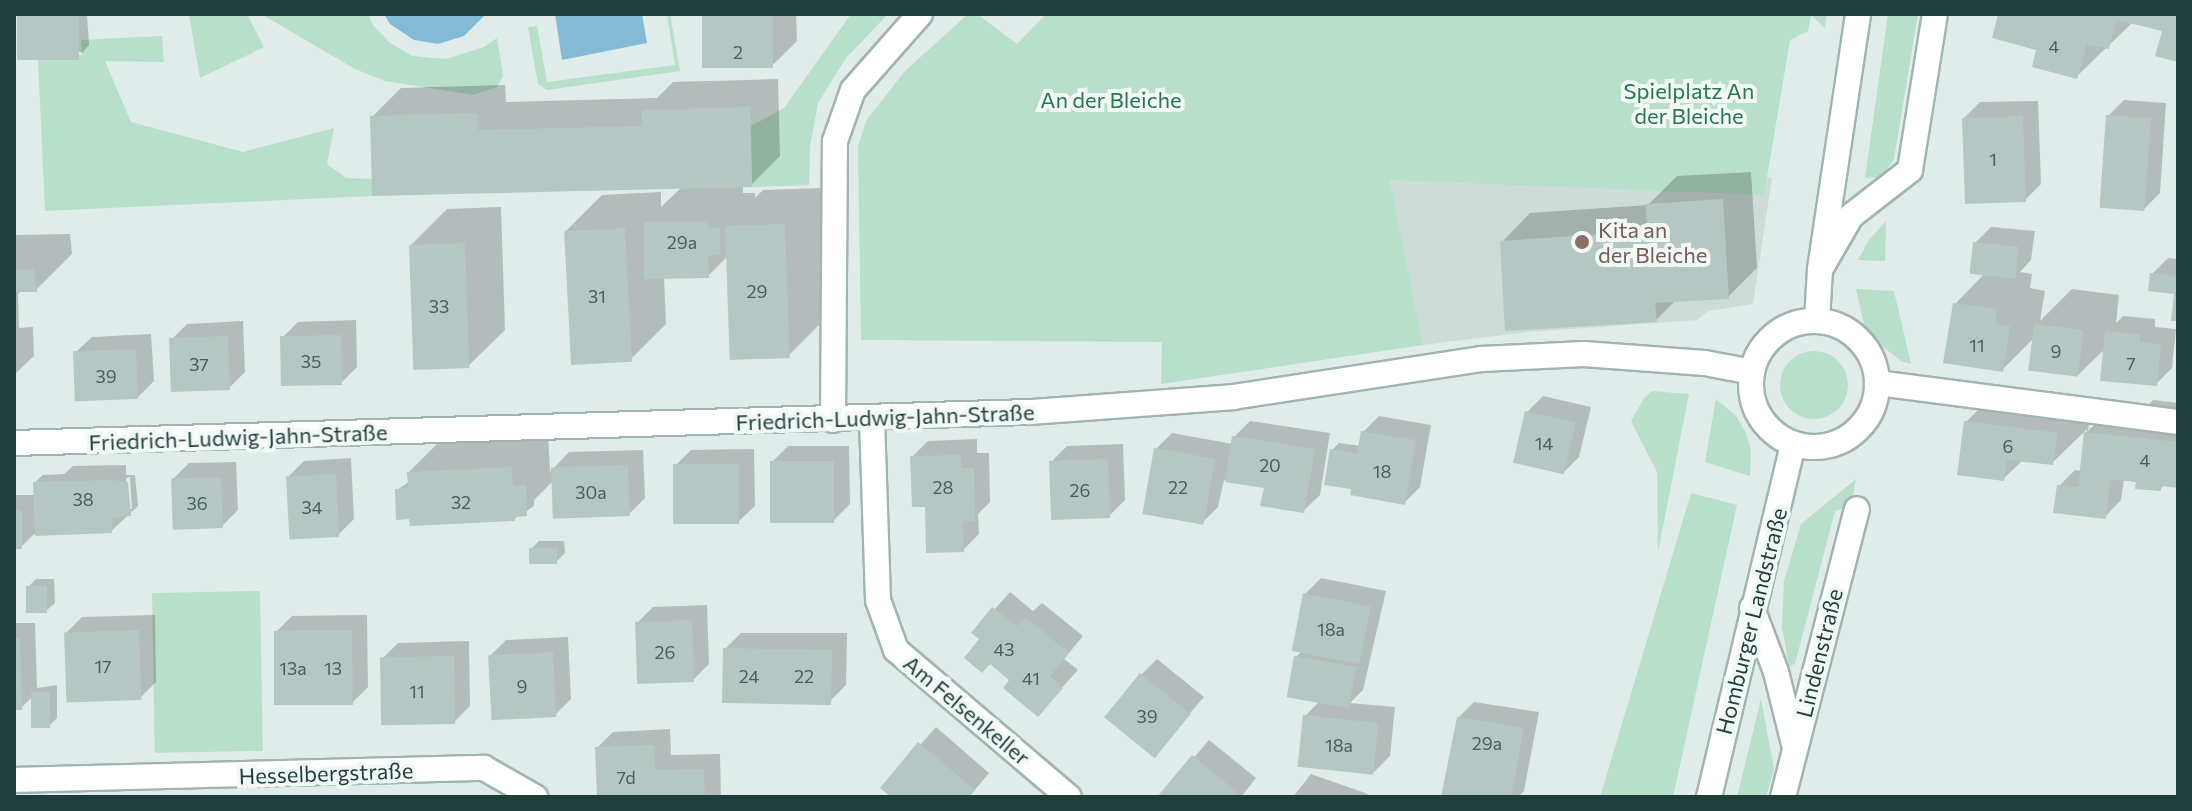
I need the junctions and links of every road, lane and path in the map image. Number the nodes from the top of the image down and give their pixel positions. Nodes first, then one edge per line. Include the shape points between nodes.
1 (920, 14) edge
2 (1858, 14) edge
3 (1935, 14) edge
4 (1820, 269) junction
5 (1817, 321) junction
6 (1752, 372) junction
7 (1877, 383) junction
8 (872, 419) junction
9 (833, 420) junction
10 (2178, 422) edge
11 (14, 443) edge
12 (1793, 444) junction
13 (1857, 509) dead end
14 (1752, 608) junction
15 (1795, 748) junction
16 (14, 780) edge
17 (535, 797) edge
18 (1069, 797) edge
19 (1709, 797) edge
20 (1783, 797) edge

1 - 9 street via 853,90 835,141
2 - 4 street
3 - 4 street via 1910,170 1851,216
4 - 5 street
5 - 6 street via 1799,323 1768,341
5 - 7 street via 1835,324 1864,345
6 - 8 street, Friedrich-Ludwig-Jahn-Straße via 1584,354 1482,359 1233,397
6 - 12 street via 1755,408 1777,436
7 - 10 street
7 - 12 street via 1870,413 1846,439 1811,447
8 - 9 street, Friedrich-Ludwig-Jahn-Straße
8 - 18 street, Am Felsenkeller via 878,600 896,650
9 - 11 street, Friedrich-Ludwig-Jahn-Straße
12 - 14 street, Homburger Landstraße
13 - 15 street, Lindenstraße
14 - 15 street via 1776,672
14 - 19 street, Homburger Landstraße
15 - 20 street, Lindenstraße
16 - 17 street, Hesselbergstraße via 484,768

